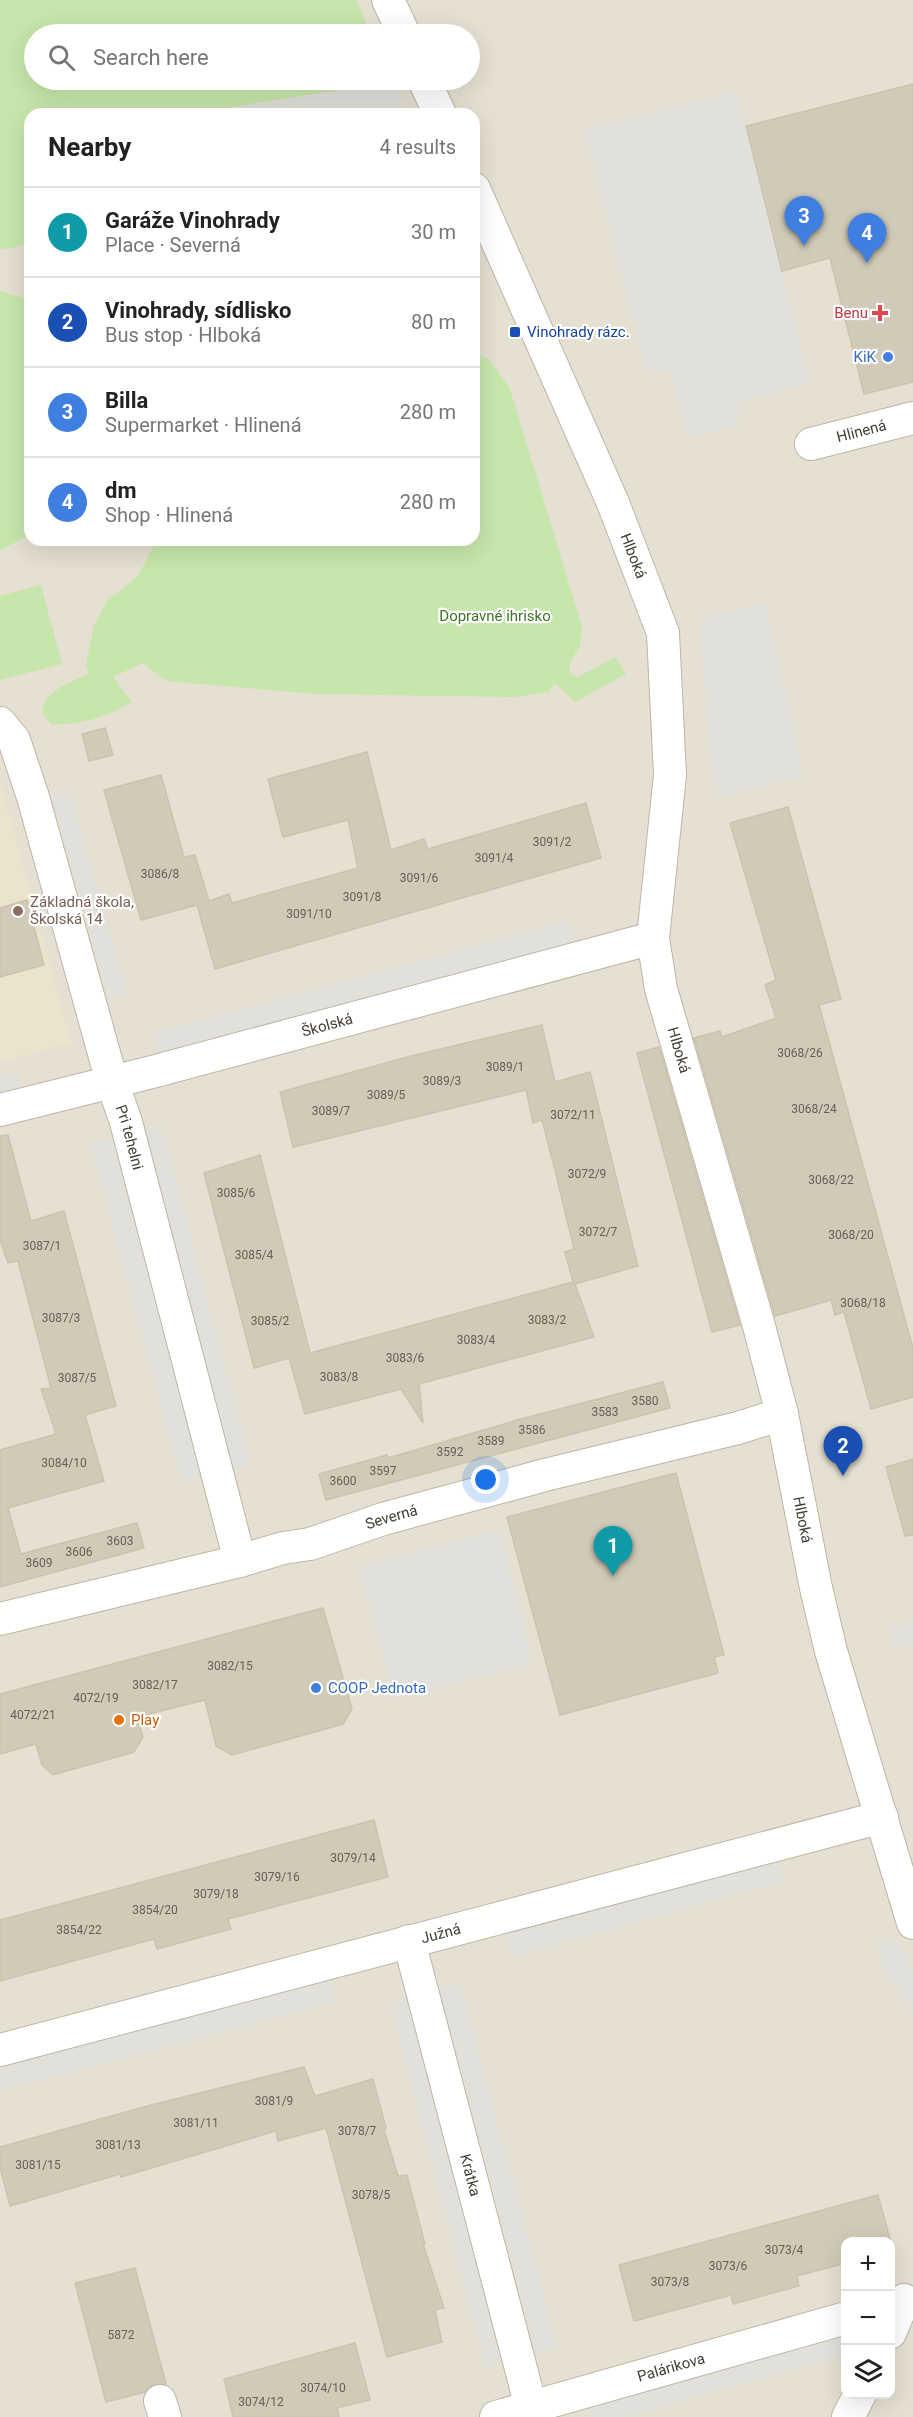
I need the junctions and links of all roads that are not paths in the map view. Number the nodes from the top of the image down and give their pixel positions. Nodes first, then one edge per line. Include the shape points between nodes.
1 (388, 0) edge
2 (399, 24) edge
3 (429, 90) edge
4 (437, 108) edge
5 (480, 202) edge
6 (913, 418) edge
7 (812, 444) dead end
8 (0, 723) edge
9 (653, 938) junction
10 (112, 1082) junction
11 (0, 1110) edge
12 (782, 1414) junction
13 (240, 1561) junction
14 (0, 1619) edge
15 (882, 1817) junction
16 (913, 1923) edge
17 (409, 1941) junction
18 (0, 2050) edge
19 (903, 2298) edge
20 (841, 2319) edge
21 (895, 2321) edge
22 (857, 2399) edge
23 (531, 2407) junction
24 (496, 2417) edge
25 (848, 2417) edge

1 - 2 street
3 - 4 street
5 - 9 street, Hlboká via 614,502 663,633 670,775
6 - 7 street, Hlinená
8 - 10 street, Pri tehelni via 14,740 33,797
9 - 10 street, Školská
9 - 12 street, Hlboká via 662,989
10 - 11 street, Školská
10 - 13 street, Pri tehelni via 126,1122
12 - 13 street, Severná via 545,1475
12 - 15 street, Hlboká via 823,1619
13 - 14 street, Severná
15 - 16 street, Hlboká
15 - 17 street, Južná
17 - 18 street, Južná
17 - 23 street, Krátka
19 - 21 street
20 - 23 street, Palárikova
22 - 25 street
23 - 24 street, Palárikova

